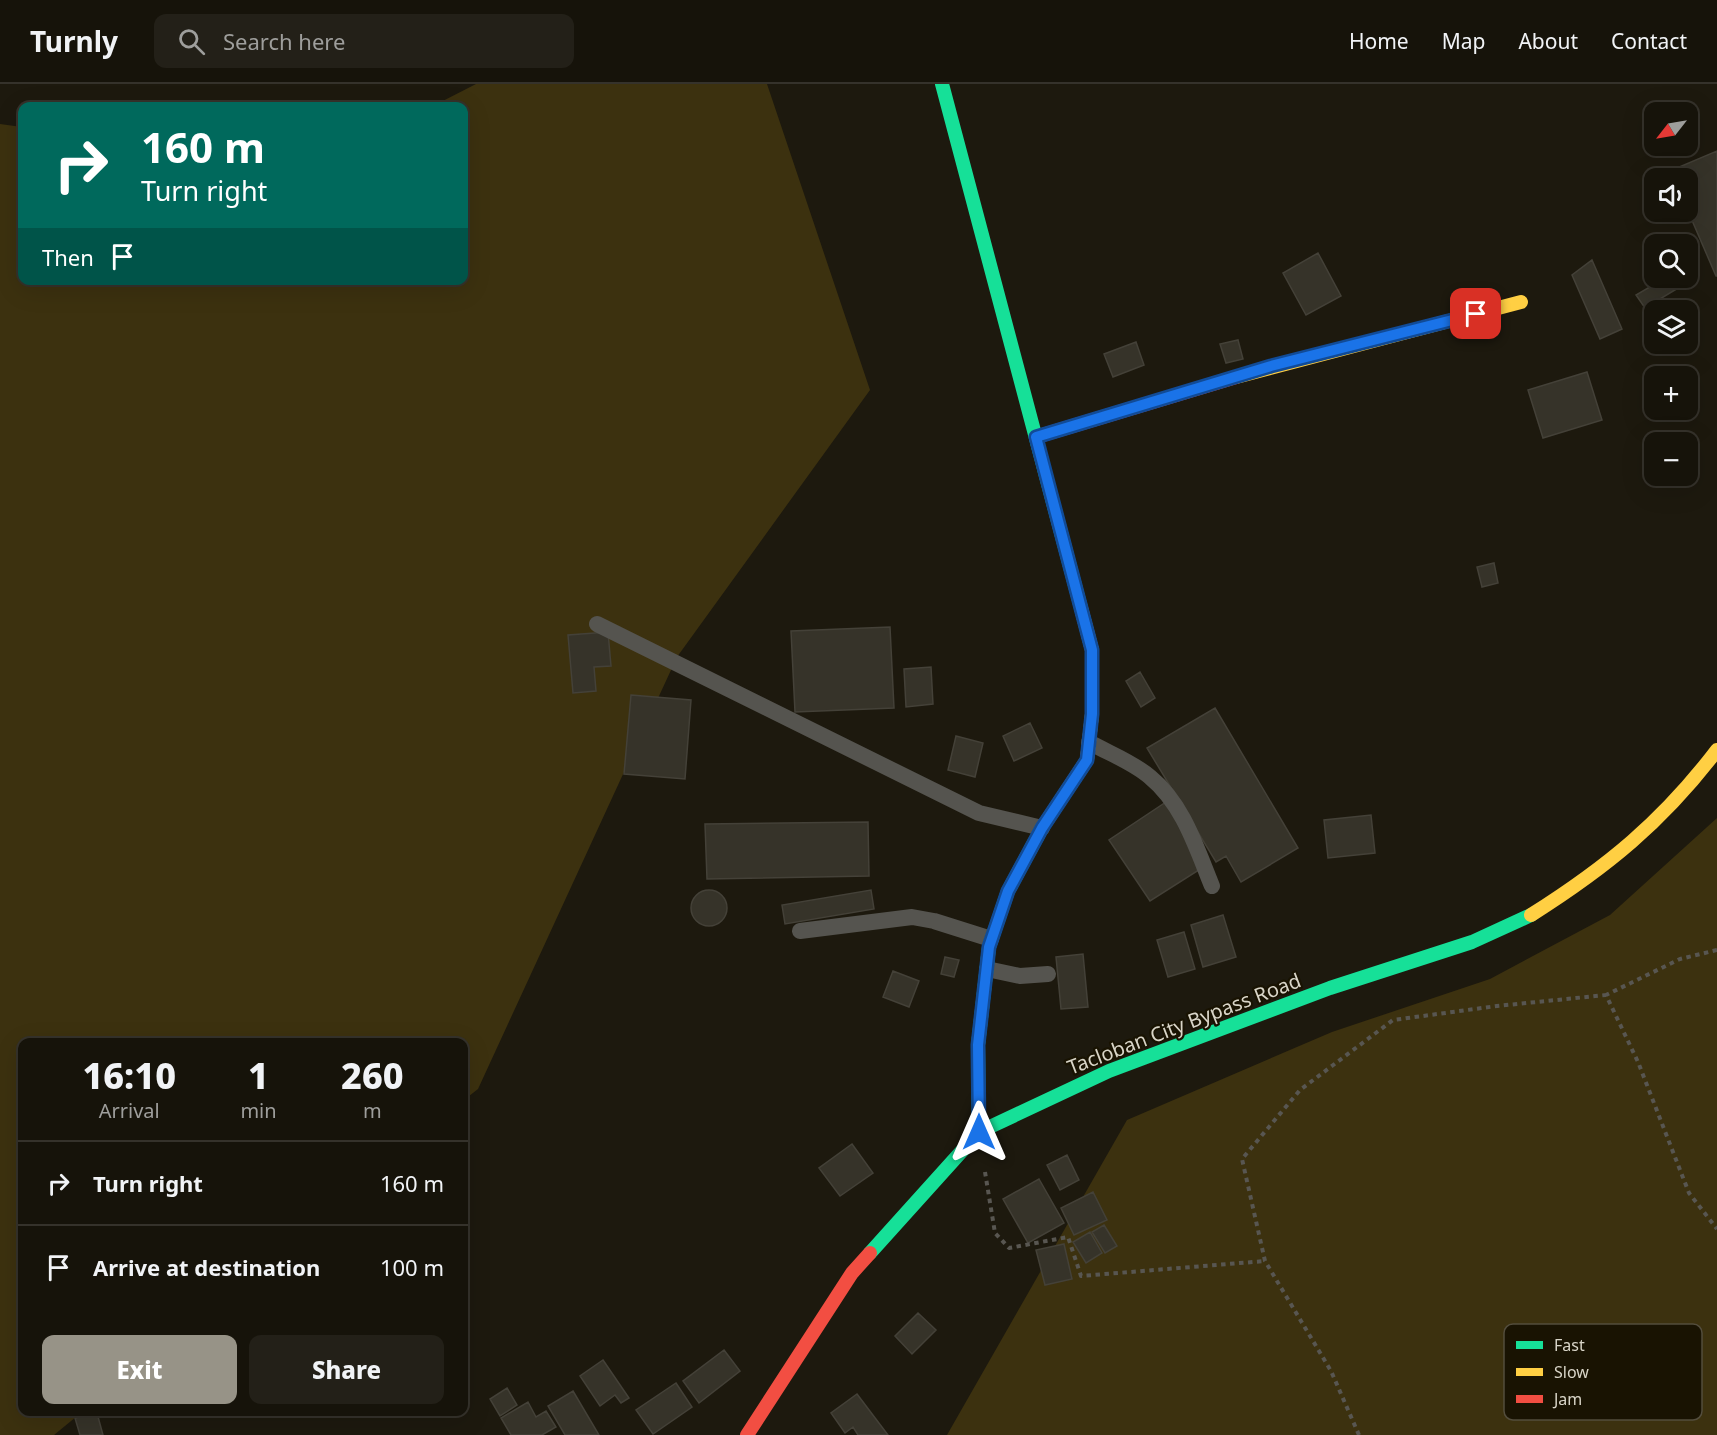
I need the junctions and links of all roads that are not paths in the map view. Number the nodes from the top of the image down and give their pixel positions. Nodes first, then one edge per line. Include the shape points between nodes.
1 (942, 84) edge
2 (1521, 302) dead end
3 (1036, 437) junction
4 (597, 624) dead end
5 (1089, 742) junction
6 (1717, 750) edge
7 (1042, 828) junction
8 (1212, 886) dead end
9 (800, 931) dead end
10 (992, 939) junction
11 (987, 969) junction
12 (1048, 974) dead end
13 (979, 1132) junction
14 (747, 1435) edge

1 - 3 main road
2 - 3 main road via 1271,366
3 - 5 main road via 1092,650
4 - 7 lane via 979,813
5 - 7 main road via 1087,760
5 - 8 lane via 1149,776 1170,797 1187,825
6 - 13 main road, Tacloban City Bypass Road via 1650,828 1585,881 1531,915 1472,942 1330,988 1109,1071
7 - 10 main road via 1008,891
9 - 10 lane via 912,917
10 - 11 main road
11 - 12 lane via 1020,976
11 - 13 main road via 978,1045
13 - 14 main road, Tacloban City Bypass Road via 852,1273

